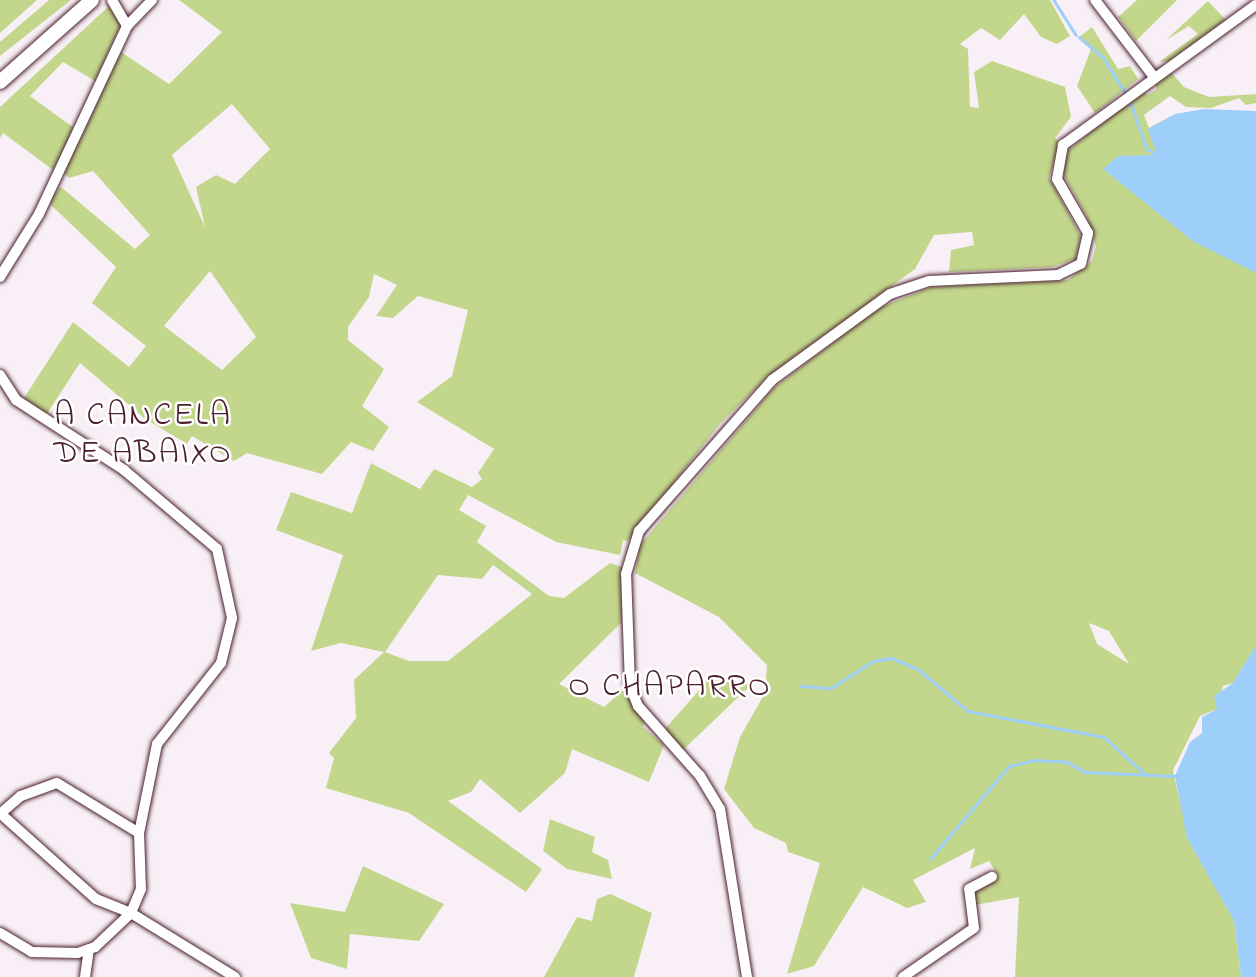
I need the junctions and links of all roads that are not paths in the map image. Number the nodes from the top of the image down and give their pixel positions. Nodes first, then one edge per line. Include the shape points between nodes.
1 (92, 0) edge
2 (112, 0) edge
3 (152, 0) edge
4 (1095, 0) edge
5 (1254, 5) edge
6 (62, 23) junction
7 (127, 26) junction
8 (1154, 78) junction
9 (0, 82) edge
10 (0, 93) edge
11 (0, 277) edge
12 (0, 375) edge
13 (1, 814) edge
14 (139, 833) junction
15 (992, 877) dead end
16 (131, 913) junction
17 (0, 933) edge
18 (89, 949) junction
19 (85, 977) edge
20 (235, 977) edge
21 (747, 977) edge
22 (903, 977) edge

1 - 6 highway
2 - 7 street
3 - 7 street
4 - 8 street
5 - 8 street
6 - 9 highway
6 - 10 highway
7 - 11 street via 39,214
8 - 21 street via 1059,152 1059,184 1088,233 1081,264 1058,275 929,281 890,294 772,380 644,524 630,550 630,687 720,809
12 - 14 street via 16,400 124,470 217,549 232,618 229,644 157,744
13 - 14 street via 21,796 57,783
13 - 16 street via 96,900
14 - 16 street via 141,889
15 - 22 street via 969,889 974,928
16 - 18 street
16 - 20 street
17 - 18 street via 32,952
18 - 19 street

